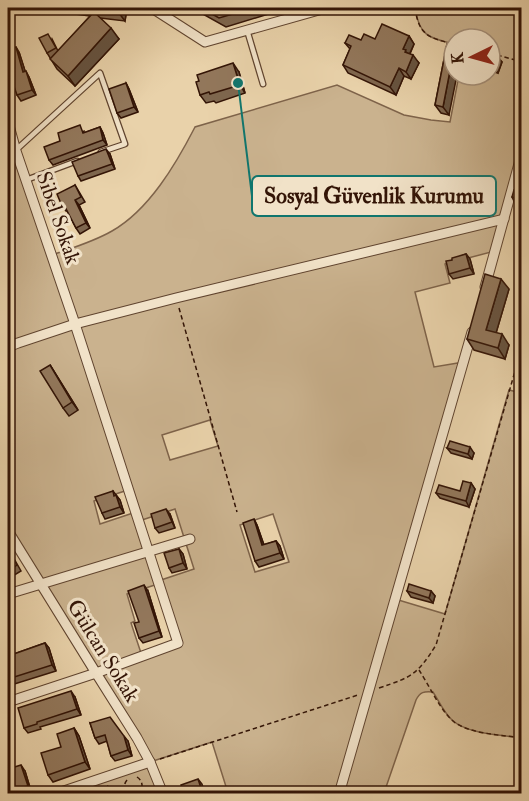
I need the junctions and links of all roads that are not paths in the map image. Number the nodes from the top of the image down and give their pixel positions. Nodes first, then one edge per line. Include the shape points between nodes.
1 (152, 8) edge
2 (326, 8) edge
3 (247, 30) junction
4 (263, 84) dead end
5 (8, 122) edge
6 (16, 153) junction
7 (522, 153) edge
8 (92, 156) edge
9 (8, 159) edge
10 (81, 160) edge
11 (26, 180) junction
12 (517, 186) edge
13 (504, 219) junction
14 (482, 299) edge
15 (476, 320) edge
16 (75, 324) junction
17 (8, 347) edge
18 (8, 531) edge
19 (190, 539) dead end
20 (148, 552) junction
21 (39, 583) junction
22 (8, 594) edge
23 (96, 673) junction
24 (8, 702) edge
25 (150, 762) junction
26 (55, 794) edge
27 (163, 794) edge
28 (339, 794) edge

1 - 3 street via 205,42
2 - 3 street
3 - 4 lane
5 - 6 street, Sibel Sokak
6 - 8 lane via 100,73 125,144
6 - 9 street
6 - 11 street, Sibel Sokak
7 - 12 street
10 - 11 lane
11 - 16 street, Sibel Sokak
12 - 13 street
13 - 14 street
13 - 16 street
15 - 28 street
16 - 17 street
16 - 20 street, Sibel Sokak
18 - 21 street, Gülcan Sokak
19 - 20 street
20 - 21 street
20 - 23 street, Sibel Sokak via 178,643
21 - 22 street
21 - 23 street, Gülcan Sokak
23 - 24 street
23 - 25 street, Gülcan Sokak
25 - 26 street
25 - 27 street, Gülcan Sokak

